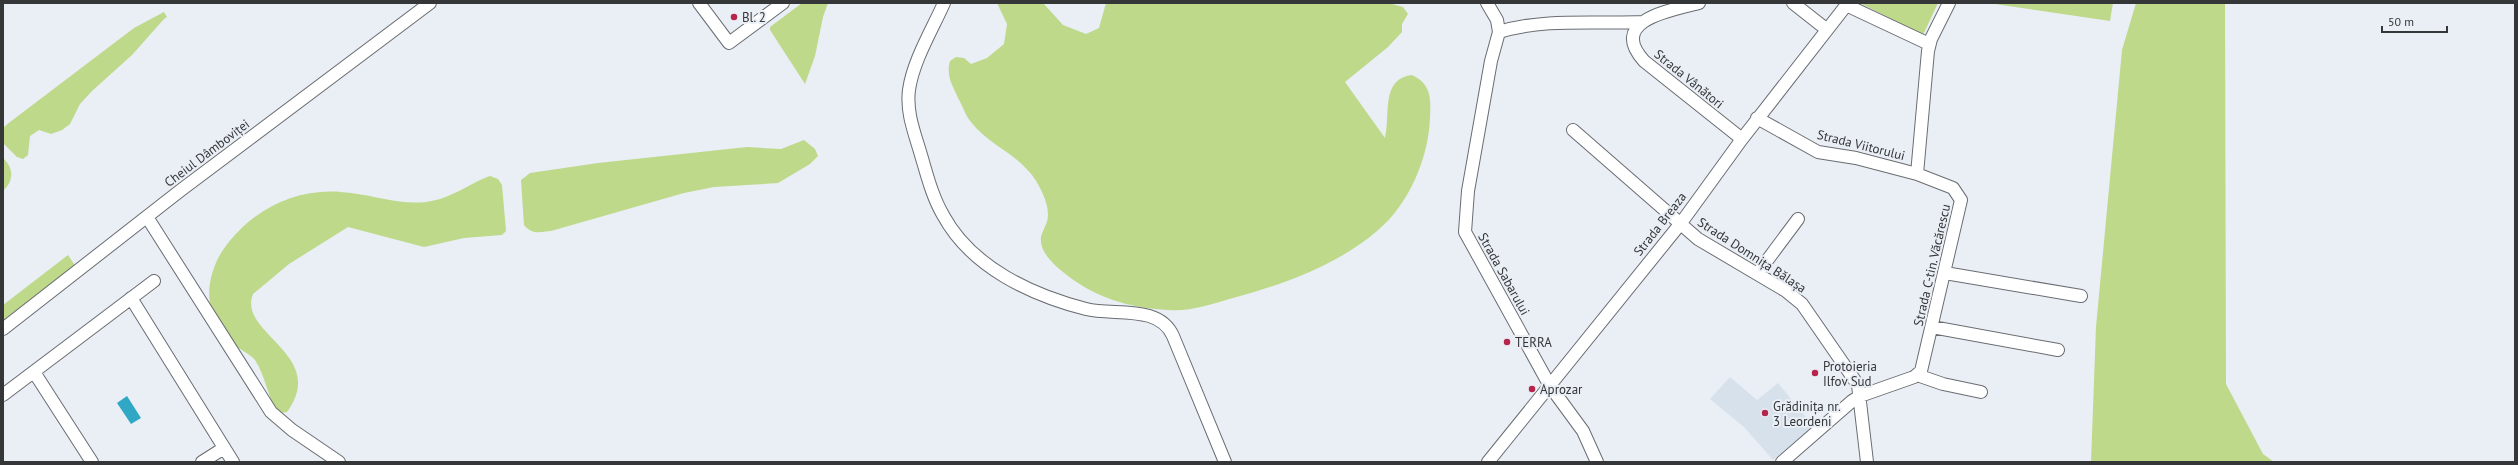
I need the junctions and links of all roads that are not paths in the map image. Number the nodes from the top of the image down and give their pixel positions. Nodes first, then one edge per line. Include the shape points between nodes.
1 (430, 3) edge
2 (699, 3) edge
3 (783, 3) edge
4 (944, 3) edge
5 (1487, 3) edge
6 (1698, 3) edge
7 (1793, 3) edge
8 (1949, 3) edge
9 (1847, 4) edge
10 (770, 7) edge
11 (1642, 22) junction
12 (1826, 29) junction
13 (1499, 32) junction
14 (1929, 44) junction
15 (1757, 118) junction
16 (1573, 130) dead end
17 (1742, 139) junction
18 (1917, 174) junction
19 (147, 217) junction
20 (1798, 219) dead end
21 (1680, 223) junction
22 (1945, 273) junction
23 (1757, 274) junction
24 (154, 281) dead end
25 (2081, 296) dead end
26 (131, 298) junction
27 (1932, 328) junction
28 (3, 329) edge
29 (2058, 350) dead end
30 (34, 372) junction
31 (1917, 375) junction
32 (1550, 386) junction
33 (1981, 392) dead end
34 (3, 395) edge
35 (1860, 396) junction
36 (224, 448) junction
37 (1490, 461) edge
38 (92, 462) edge
39 (202, 462) edge
40 (233, 462) edge
41 (339, 462) edge
42 (1224, 462) edge
43 (1597, 462) edge
44 (1782, 462) edge
45 (1867, 462) edge

1 - 19 street, Cheiul Dâmboviței
2 - 10 street via 729,43
3 - 10 street
4 - 42 street via 913,74 908,101 911,121 943,216 979,257 998,272 1032,290 1090,310 1143,315 1164,322 1173,336
5 - 13 street via 1497,20
6 - 11 street via 1653,15
7 - 12 street
8 - 14 street
9 - 12 street, Strada Breaza
9 - 14 street
11 - 13 street via 1530,25
11 - 17 street, Strada Vânători via 1634,37 1635,49 1639,56
12 - 15 street, Strada Breaza
13 - 32 street, Strada Sabarului via 1491,61 1468,191 1465,232
14 - 18 street
15 - 17 street, Strada Breaza
15 - 18 street, Strada Viitorului via 1818,152 1856,158
16 - 21 street, Strada Domnița Bălașa
17 - 21 street, Strada Breaza
18 - 22 street, Strada C-tin. Văcărescu via 1953,188 1961,200
19 - 28 street, Cheiul Dâmboviței
19 - 41 street via 272,412 292,430
20 - 23 street
21 - 23 street, Strada Domnița Bălașa via 1702,243
21 - 32 street, Strada Breaza
22 - 25 street
22 - 27 street, Strada C-tin. Văcărescu
23 - 35 street, Strada Domnița Bălașa via 1802,304 1855,379
24 - 26 street
26 - 30 street
26 - 36 street
27 - 29 street
27 - 31 street, Strada C-tin. Văcărescu via 1923,368
30 - 34 street
30 - 38 street
31 - 33 street via 1943,384
31 - 35 street
32 - 37 street, Strada Breaza
32 - 43 street, Strada Sabarului via 1583,431
35 - 44 street
35 - 45 street, Strada Domnița Bălașa
36 - 39 street
36 - 40 street

